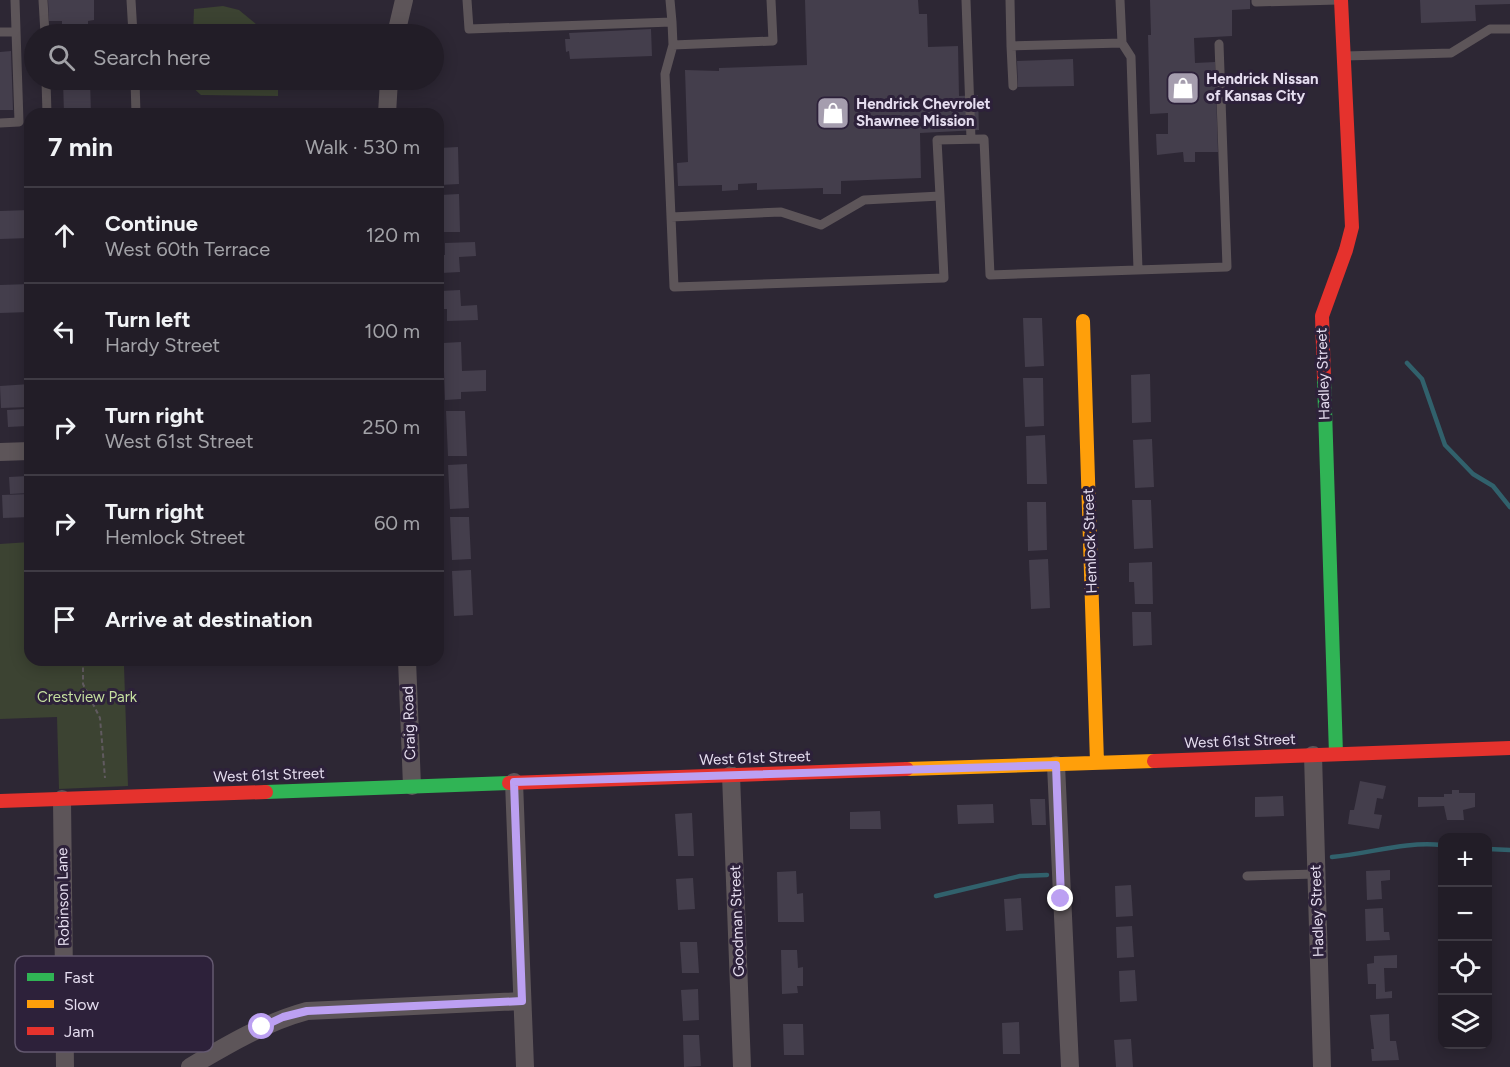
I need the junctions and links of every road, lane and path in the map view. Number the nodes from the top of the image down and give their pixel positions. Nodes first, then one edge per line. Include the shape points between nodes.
1 (15, 0) edge
2 (43, 0) edge
3 (131, 0) edge
4 (404, 0) edge
5 (466, 0) edge
6 (670, 0) edge
7 (771, 0) edge
8 (966, 0) edge
9 (1010, 0) edge
10 (1120, 0) edge
11 (1256, 0) edge
12 (1341, 0) edge
13 (672, 22) junction
14 (44, 24) edge
15 (132, 24) edge
16 (398, 24) edge
17 (1510, 28) edge
18 (0, 32) edge
19 (16, 32) junction
20 (1122, 43) junction
21 (1220, 44) dead end
22 (673, 45) junction
23 (1011, 46) junction
24 (1344, 56) junction
25 (1012, 87) dead end
26 (46, 90) edge
27 (135, 90) edge
28 (388, 90) edge
29 (47, 108) edge
30 (136, 108) edge
31 (387, 108) edge
32 (0, 123) edge
33 (971, 139) junction
34 (940, 196) junction
35 (671, 217) junction
36 (1138, 270) junction
37 (1083, 321) dead end
38 (24, 451) edge
39 (0, 452) edge
40 (83, 666) edge
41 (407, 666) edge
42 (1510, 748) edge
43 (1336, 754) junction
44 (1313, 755) junction
45 (1097, 762) junction
46 (1056, 765) junction
47 (731, 775) junction
48 (105, 781) dead end
49 (514, 782) junction
50 (412, 786) junction
51 (62, 799) junction
52 (0, 801) edge
53 (1316, 874) junction
54 (1247, 876) dead end
55 (64, 956) edge
56 (522, 1001) junction
57 (65, 1052) edge
58 (65, 1067) edge
59 (190, 1067) edge
60 (525, 1067) edge
61 (742, 1067) edge
62 (1070, 1067) edge
63 (1322, 1067) edge

1 - 19 lane
2 - 14 lane
3 - 15 lane
4 - 16 street
5 - 13 lane via 469,29
6 - 13 lane
7 - 22 lane via 773,41
8 - 33 lane
9 - 23 lane
10 - 20 lane
11 - 12 lane
12 - 24 street, Hadley Street
13 - 22 lane
17 - 24 lane via 1490,29 1451,53
18 - 19 lane
19 - 32 lane via 19,122
20 - 23 lane
20 - 36 lane via 1131,57
21 - 36 lane via 1227,267
22 - 35 lane via 665,74
23 - 25 lane
24 - 43 street, Hadley Street via 1352,227 1322,316
26 - 29 lane
27 - 30 lane
28 - 31 street
33 - 34 lane via 937,140
33 - 36 lane via 984,139 990,275
34 - 35 lane via 864,200 820,225 782,212
34 - 35 lane via 944,278 674,287
37 - 45 street, Hemlock Street
38 - 39 street
40 - 48 path via 83,684 100,718
41 - 50 street, Craig Road
42 - 43 street, West 61st Street
43 - 44 street, West 61st Street
44 - 45 street, West 61st Street
44 - 53 street, Hadley Street
45 - 46 street, West 61st Street
46 - 47 street, West 61st Street
46 - 62 street
47 - 49 street, West 61st Street
47 - 61 street, Goodman Street
49 - 50 street, West 61st Street
49 - 56 street
50 - 51 street, West 61st Street
51 - 52 street, West 61st Street
51 - 55 street, Robinson Lane
53 - 54 lane
53 - 63 street, Hadley Street
56 - 59 street via 307,1011 262,1027
56 - 60 street
57 - 58 street, Robinson Lane

